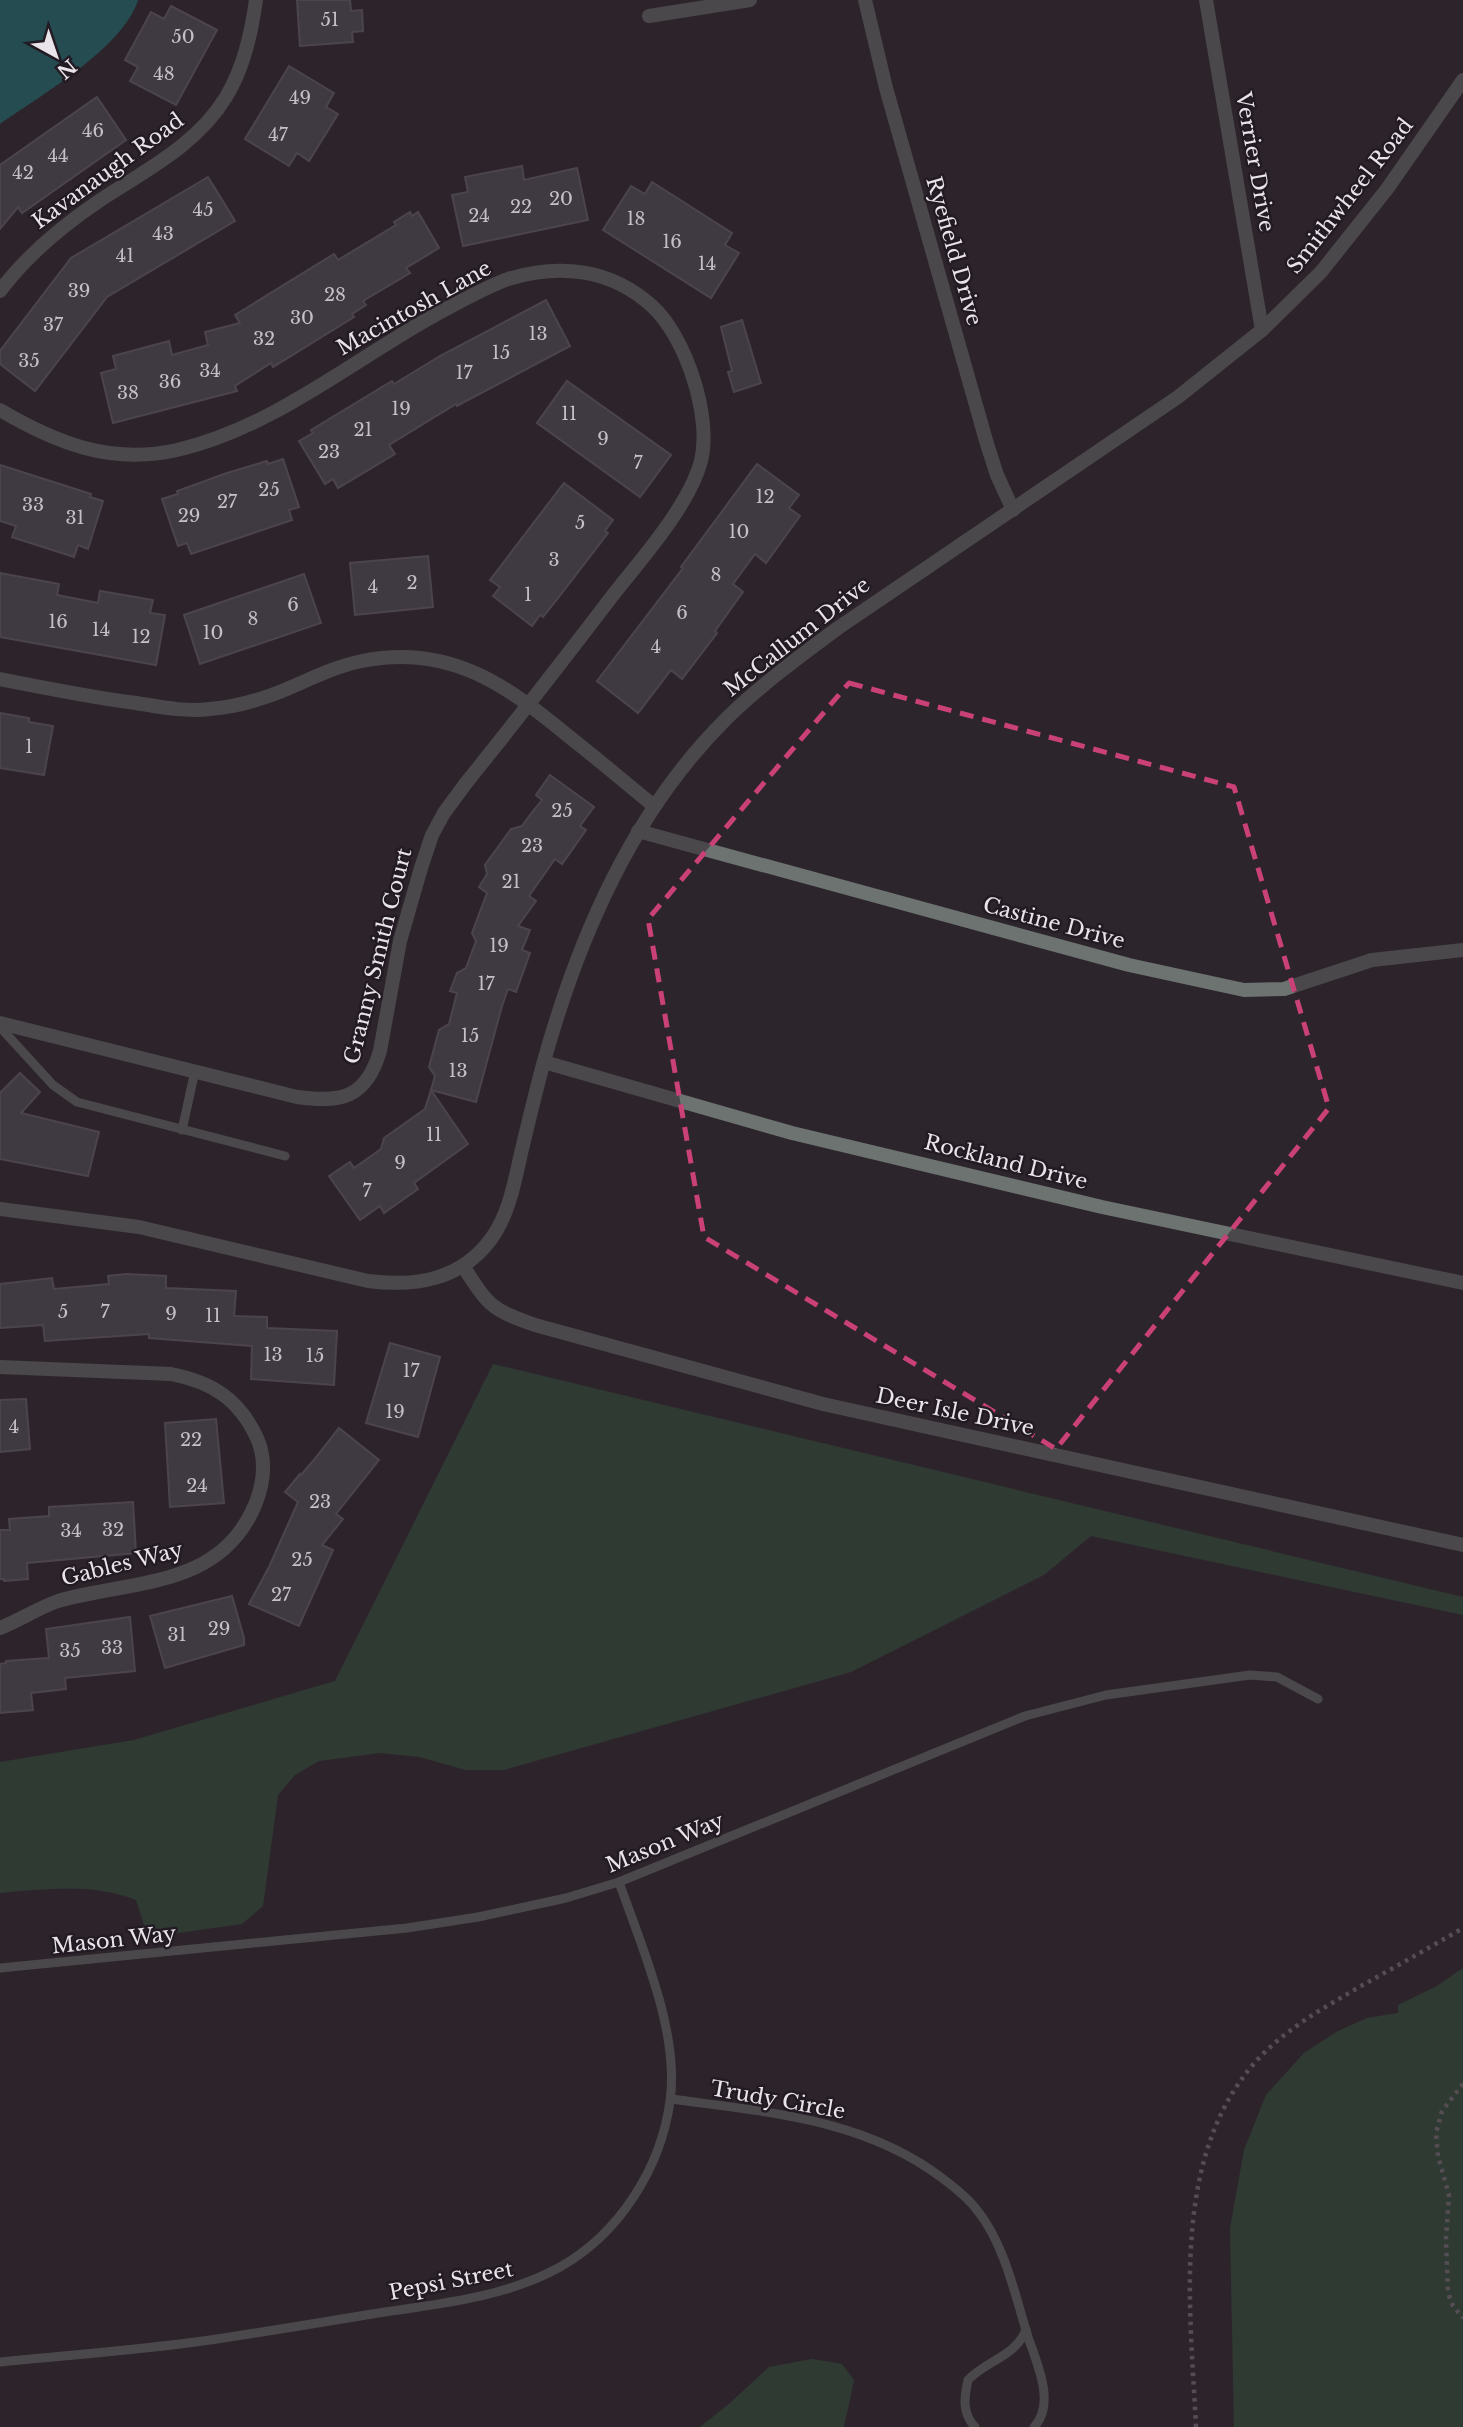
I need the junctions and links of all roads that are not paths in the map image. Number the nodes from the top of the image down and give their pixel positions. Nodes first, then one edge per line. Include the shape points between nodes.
1 (256, 0) edge
2 (750, 0) edge
3 (865, 0) edge
4 (1206, 0) edge
5 (649, 16) dead end
6 (1463, 80) edge
7 (0, 291) edge
8 (1262, 330) junction
9 (0, 410) edge
10 (1013, 510) junction
11 (0, 679) edge
12 (530, 703) junction
13 (654, 806) junction
14 (638, 831) junction
15 (1463, 950) edge
16 (0, 1025) edge
17 (544, 1062) junction
18 (195, 1071) junction
19 (182, 1130) junction
20 (285, 1156) dead end
21 (0, 1209) edge
22 (463, 1266) junction
23 (1463, 1283) edge
24 (0, 1367) edge
25 (1463, 1545) edge
26 (0, 1628) edge
27 (1318, 1699) dead end
28 (619, 1882) junction
29 (0, 1968) edge
30 (671, 2099) junction
31 (1026, 2330) junction
32 (0, 2362) edge
33 (975, 2427) edge
34 (1034, 2427) edge

1 - 7 street, Kavanaugh Road via 240,68 204,126 60,231 33,253
2 - 5 street
3 - 10 street, Ryefield Drive via 983,431
4 - 8 street, Verrier Drive
6 - 8 street, Smithwheel Road via 1351,235
8 - 10 street, McCallum Drive via 1178,397
9 - 12 street, Macintosh Lane via 66,444 110,455 175,450 224,436 268,415 425,320 505,281 560,270 597,274 626,287 657,310 680,349 702,411 702,458 695,479 659,537
10 - 13 street, McCallum Drive via 784,668 709,737
11 - 12 street via 201,710 277,693 363,660 412,658 457,665
12 - 13 street
12 - 18 street, Granny Smith Court via 432,835 400,941 380,1051 368,1080 350,1094 327,1101
13 - 14 street, McCallum Drive
14 - 15 street, Castine Drive via 1129,965 1244,989 1284,989 1372,960
14 - 17 street, McCallum Drive via 585,939
16 - 18 street, Granny Smith Court
16 - 19 lane via 62,1093 88,1106
17 - 22 street, McCallum Drive via 503,1218 490,1240
17 - 23 street, Rockland Drive via 792,1132 1088,1204
18 - 19 lane
19 - 20 lane
21 - 22 street via 139,1227 391,1284 430,1280
22 - 25 street, Deer Isle Drive via 495,1309 549,1329 823,1404
24 - 26 street, Gables Way via 171,1374 195,1379 213,1386 232,1402 252,1429 264,1466 253,1511 224,1549 203,1564 174,1577 56,1602
27 - 28 lane, Mason Way via 1277,1677 1250,1675 1106,1695 1025,1716
28 - 29 lane, Mason Way via 566,1898 407,1928
28 - 30 lane, Pepsi Street via 661,2006 670,2055
30 - 31 lane, Trudy Circle via 829,2123 893,2148 929,2169 977,2210 998,2247
30 - 32 lane, Pepsi Street via 655,2155 626,2208 589,2247 531,2282 481,2297 209,2340
31 - 33 lane via 1018,2345 968,2380 964,2405
31 - 34 lane, Trudy Circle via 1045,2404

